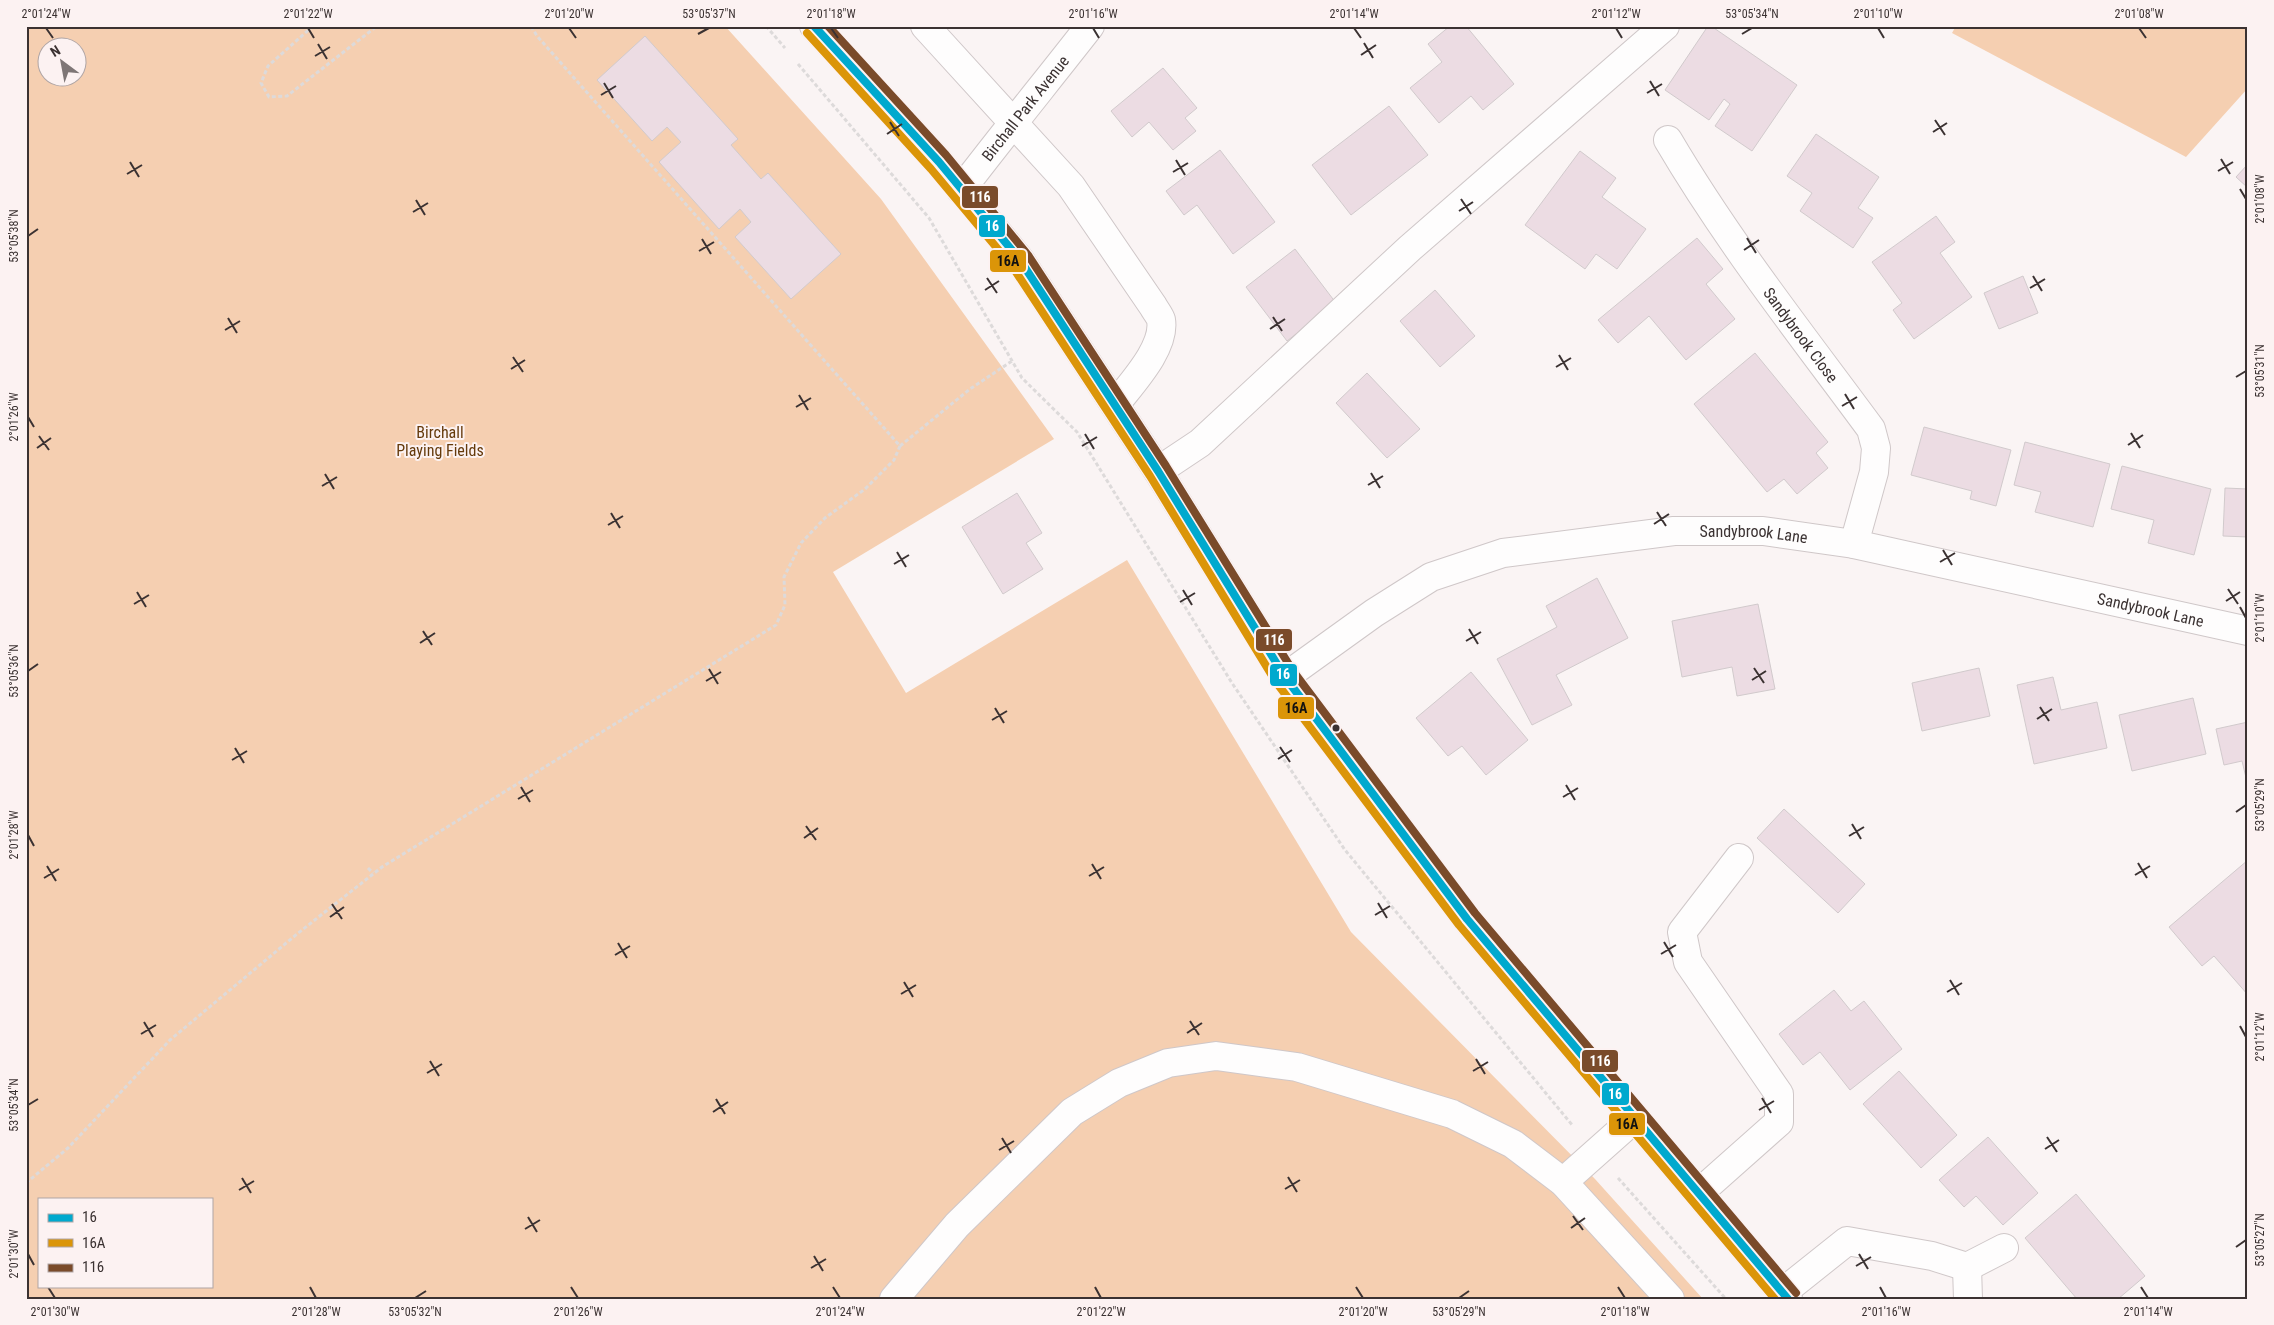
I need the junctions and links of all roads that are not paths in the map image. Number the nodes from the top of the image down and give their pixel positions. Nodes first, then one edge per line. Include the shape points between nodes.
1 (814, 26) edge
2 (925, 26) edge
3 (1090, 26) edge
4 (1664, 26) edge
5 (1013, 122) junction
6 (1668, 140) dead end
7 (961, 190) junction
8 (1115, 405) junction
9 (1158, 471) junction
10 (1854, 544) junction
11 (2248, 631) edge
12 (1285, 677) junction
13 (1739, 858) dead end
14 (1635, 1118) junction
15 (1563, 1182) junction
16 (1699, 1193) junction
17 (2004, 1248) dead end
18 (1967, 1267) junction
19 (1786, 1295) edge
20 (894, 1299) edge
21 (1670, 1299) edge
22 (1968, 1299) edge

1 - 7 main road
2 - 5 main road
3 - 5 main road, Birchall Park Avenue
4 - 9 main road via 1410,248 1200,443
5 - 7 main road, Birchall Park Avenue
5 - 8 main road via 1071,186 1161,320 1159,340 1151,358
6 - 10 main road, Sandybrook Close via 1738,249 1871,429 1876,448 1874,472
7 - 8 main road via 1020,260
8 - 9 main road
9 - 12 main road
10 - 11 main road, Sandybrook Lane
10 - 12 main road, Sandybrook Lane via 1764,531 1674,530 1503,553 1430,576
12 - 14 main road via 1467,919
13 - 16 main road via 1682,932 1688,962 1779,1094 1779,1122
14 - 15 main road
14 - 16 main road
15 - 20 main road via 1512,1144 1452,1114 1306,1070 1216,1056 1168,1063 1119,1083 1072,1112 957,1225
15 - 21 main road
16 - 19 main road
17 - 18 main road
18 - 19 main road via 1932,1256 1847,1241
18 - 22 main road

